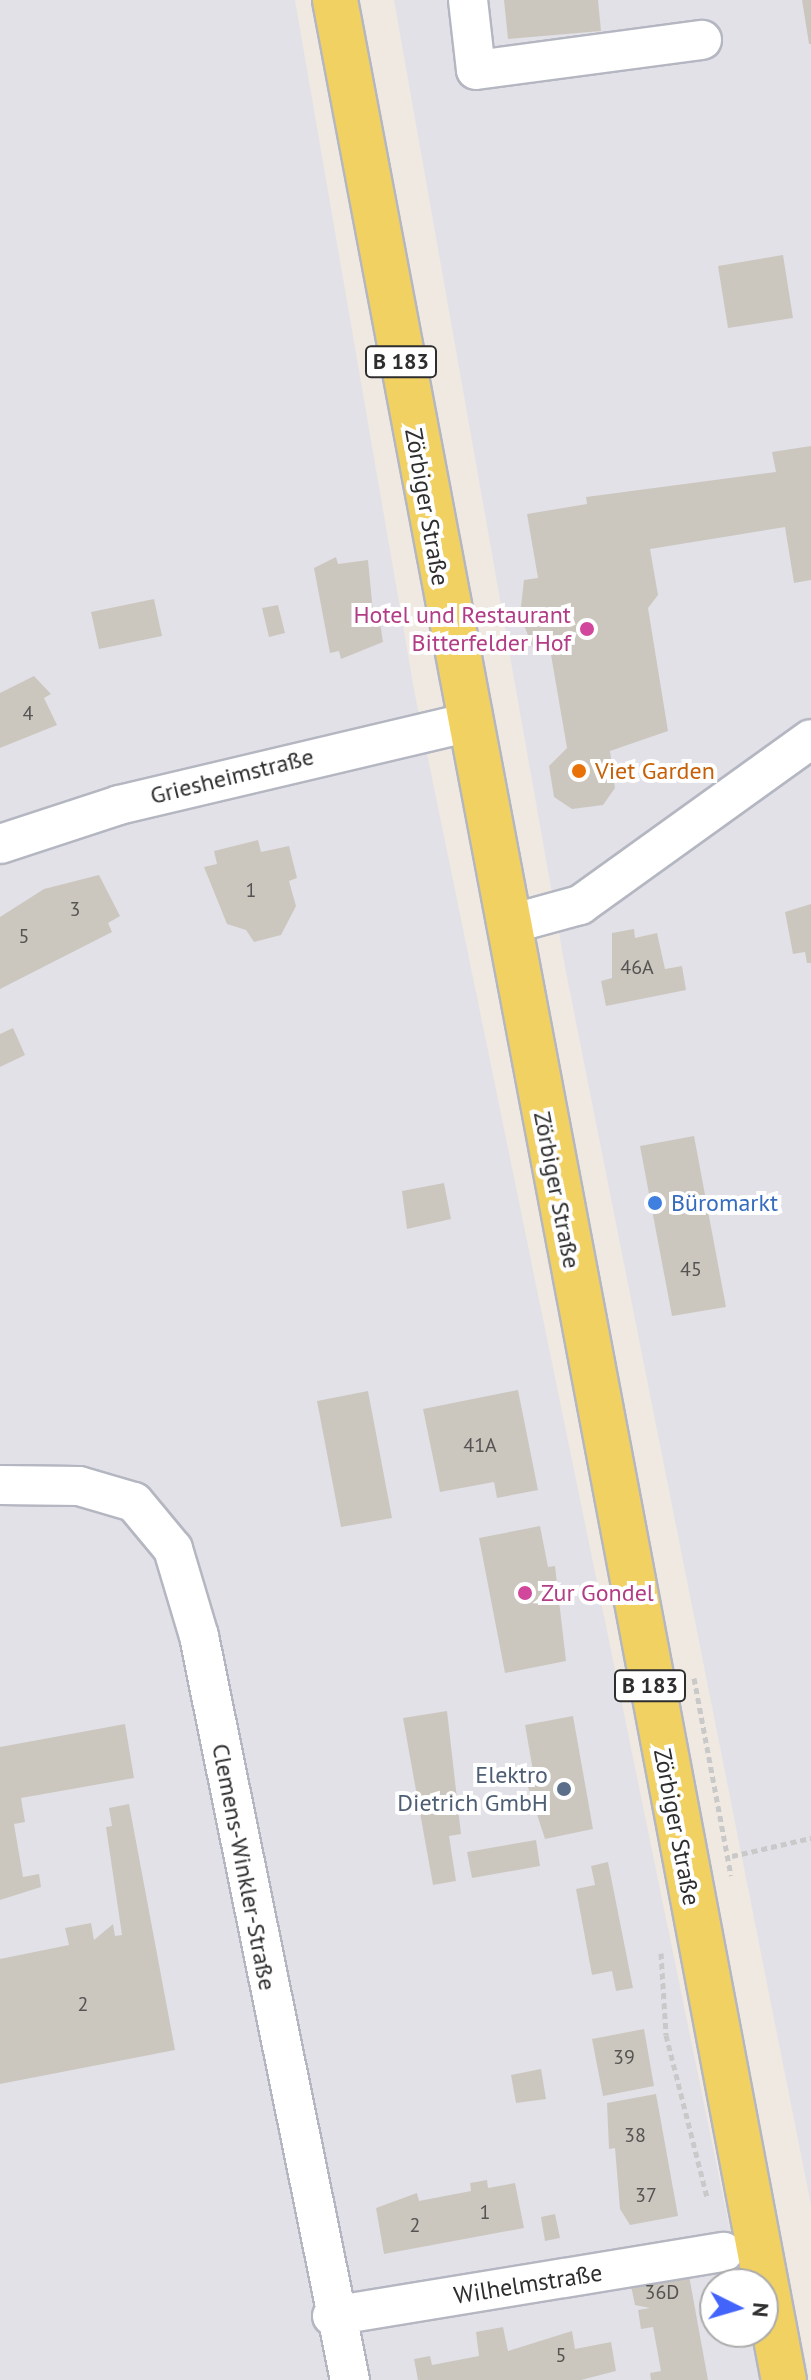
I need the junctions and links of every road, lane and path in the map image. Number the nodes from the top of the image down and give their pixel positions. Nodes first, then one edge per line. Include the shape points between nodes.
1 (335, 0) edge
2 (468, 0) edge
3 (702, 40) dead end
4 (467, 723) junction
5 (811, 739) edge
6 (0, 844) edge
7 (507, 925) junction
8 (0, 1485) edge
9 (811, 1838) edge
10 (732, 1856) dead end
11 (724, 2252) dead end
12 (332, 2316) junction
13 (350, 2380) edge
14 (784, 2380) edge

1 - 4 main road, Zörbiger Straße / B 183
2 - 3 street via 476,70
4 - 6 street, Griesheimstraße via 119,805
4 - 7 main road, Zörbiger Straße / B 183
5 - 7 street via 580,905
7 - 14 main road, Zörbiger Straße / B 183
8 - 12 street, Clemens-Winkler-Straße via 79,1486 134,1502 173,1549 199,1636
9 - 10 path
11 - 12 street, Wilhelmstraße
12 - 13 street, Clemens-Winkler-Straße

